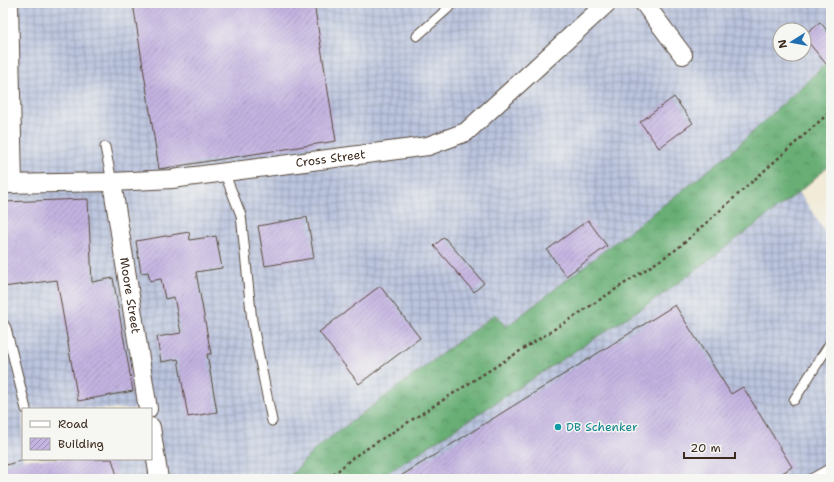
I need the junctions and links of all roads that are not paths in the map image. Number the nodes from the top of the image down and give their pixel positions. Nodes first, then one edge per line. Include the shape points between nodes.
1 (9, 3) edge
2 (454, 3) edge
3 (607, 3) edge
4 (644, 3) edge
5 (417, 36) dead end
6 (683, 55) dead end
7 (104, 147) dead end
8 (224, 172) junction
9 (112, 182) junction
10 (8, 184) edge
11 (3, 323) edge
12 (831, 342) edge
13 (794, 400) dead end
14 (26, 408) edge
15 (148, 408) edge
16 (272, 421) dead end
17 (152, 434) edge
18 (831, 468) edge
19 (159, 479) edge
20 (811, 479) edge

1 - 10 street
2 - 5 lane
3 - 8 street, Cross Street via 466,132 428,146
4 - 6 street
7 - 9 lane
8 - 9 street, Cross Street via 172,179
8 - 16 lane via 241,215 252,321
9 - 10 street, Cross Street
9 - 15 street, Moore Street
11 - 14 lane
12 - 13 lane
17 - 19 street
18 - 20 lane

